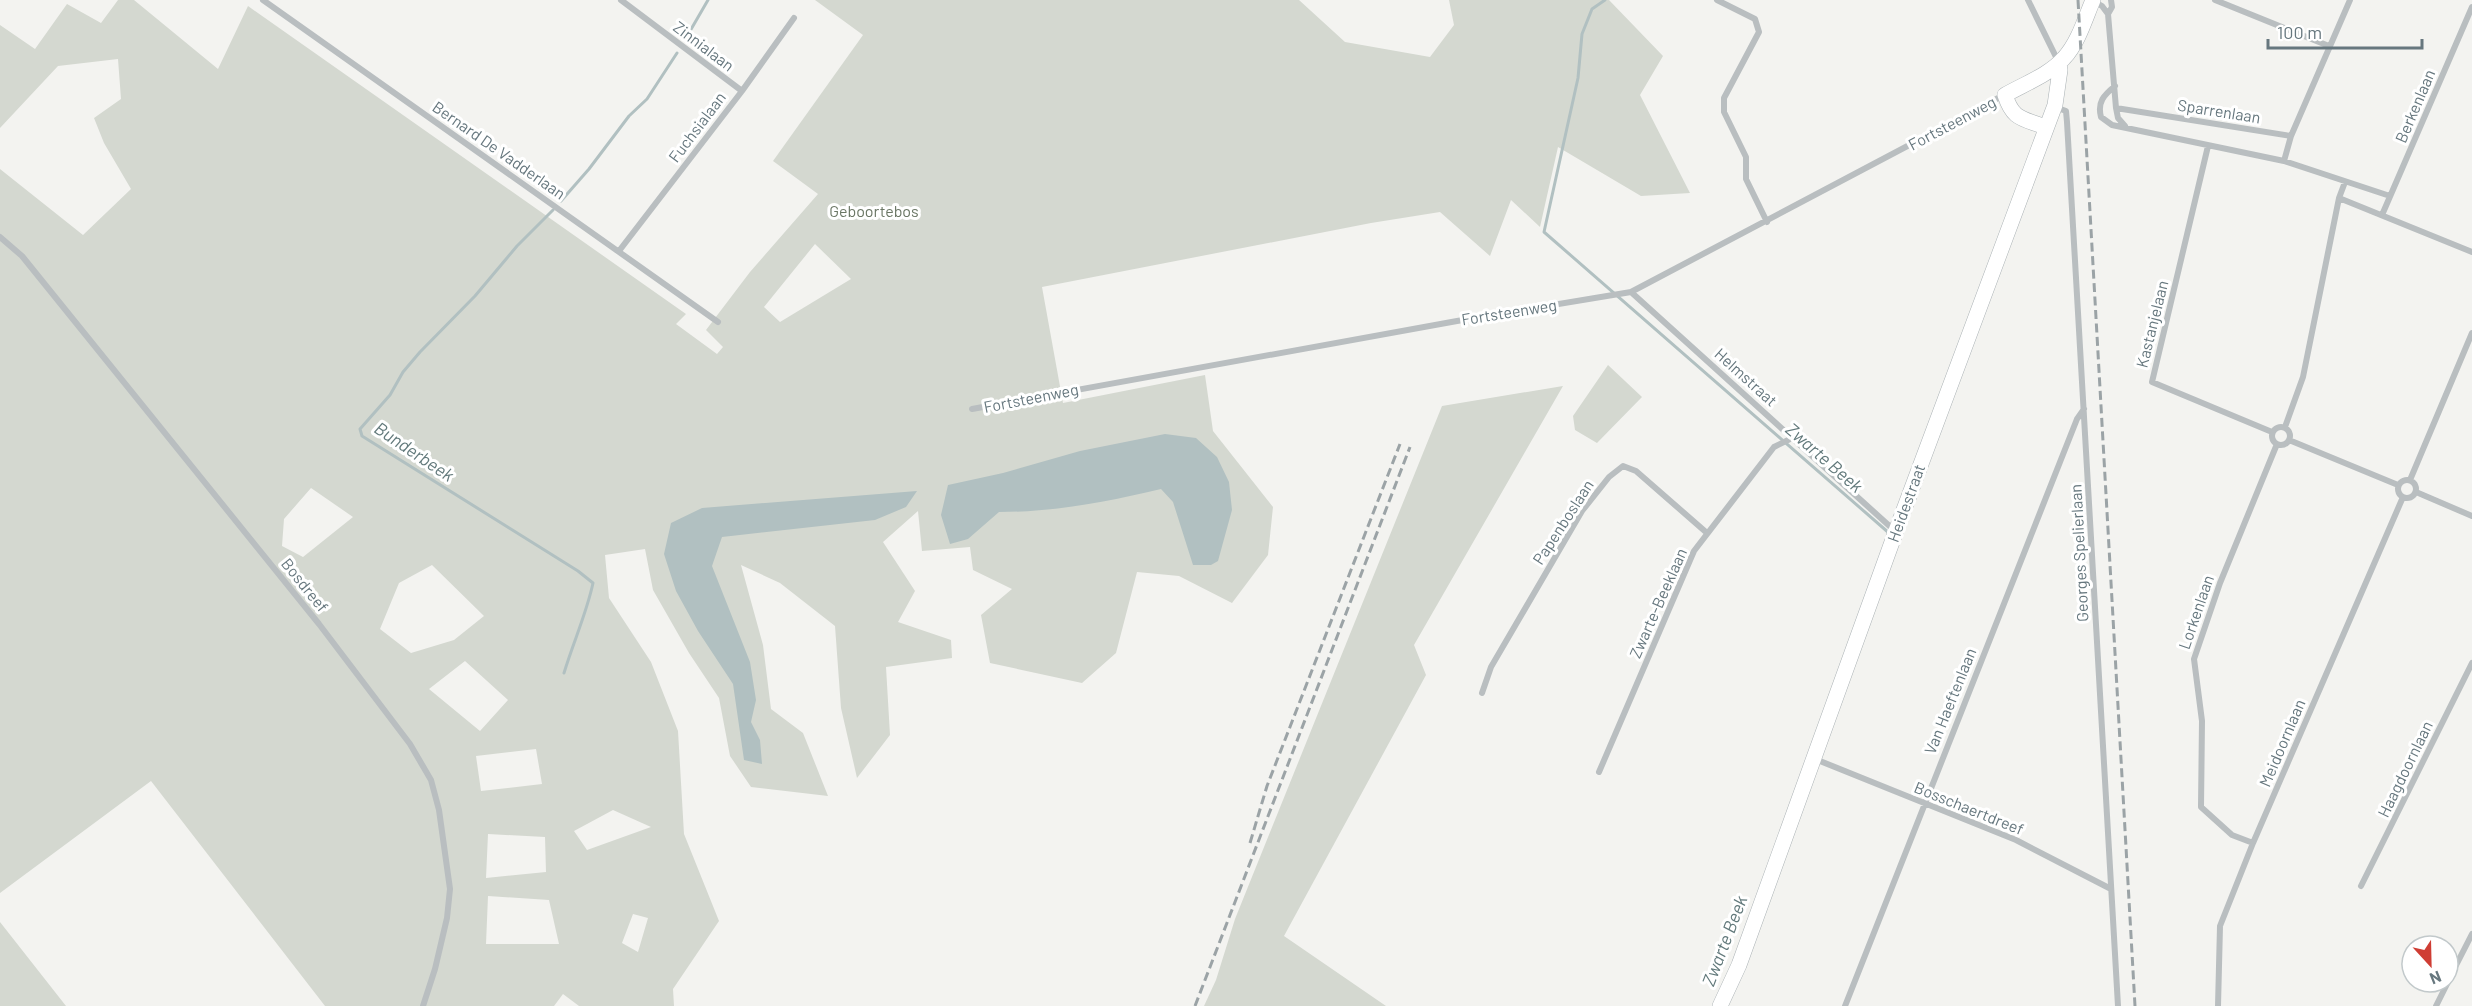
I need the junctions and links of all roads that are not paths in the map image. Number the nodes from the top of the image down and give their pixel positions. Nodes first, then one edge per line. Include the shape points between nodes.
1 (263, 0) edge
2 (621, 0) edge
3 (1717, 0) edge
4 (2028, 0) edge
5 (2093, 0) edge
6 (2111, 0) edge
7 (2215, 0) edge
8 (2350, 0) edge
9 (2472, 7) edge
10 (2109, 14) junction
11 (794, 18) dead end
12 (2330, 46) junction
13 (2059, 64) junction
14 (2115, 86) junction
15 (742, 91) junction
16 (2005, 95) junction
17 (2054, 107) junction
18 (2116, 108) junction
19 (2125, 126) junction
20 (2045, 127) junction
21 (2291, 136) junction
22 (2208, 146) junction
23 (2284, 161) junction
24 (2345, 182) junction
25 (2390, 196) junction
26 (2339, 198) junction
27 (2382, 215) junction
28 (1767, 222) junction
29 (0, 237) edge
30 (619, 251) junction
31 (2472, 252) edge
32 (1631, 292) junction
33 (718, 322) dead end
34 (2472, 333) edge
35 (2084, 408) junction
36 (972, 409) dead end
37 (2285, 427) junction
38 (2272, 432) junction
39 (1794, 437) junction
40 (2289, 440) junction
41 (2277, 444) junction
42 (2409, 480) junction
43 (2398, 485) junction
44 (2416, 492) junction
45 (2403, 497) junction
46 (2472, 516) edge
47 (1896, 531) junction
48 (1707, 533) junction
49 (2472, 663) edge
50 (1482, 693) dead end
51 (1814, 759) junction
52 (1599, 772) dead end
53 (1923, 804) junction
54 (2253, 843) junction
55 (2361, 886) dead end
56 (2111, 889) junction
57 (2472, 934) edge
58 (2460, 958) edge
59 (423, 1006) edge
60 (1720, 1006) edge
61 (1845, 1006) edge
62 (2118, 1006) edge
63 (2218, 1006) edge

1 - 30 street, Bernard De Vadderlaan
2 - 15 street, Zinnialaan
3 - 28 street via 1755,19 1759,32 1724,98 1724,112 1746,157 1746,179
4 - 13 street, Heidestraat
5 - 10 street
5 - 13 street via 2070,50
6 - 10 street
7 - 12 street
8 - 12 street
9 - 25 street, Berkenlaan
10 - 14 street
11 - 15 street, Fuchsialaan
12 - 21 street
13 - 16 street, Fortsteenweg
13 - 17 street, Heidestraat
14 - 18 street
14 - 19 street, Sparrenlaan via 2105,95 2099,110 2105,121
15 - 30 street, Fuchsialaan
16 - 20 street, Fortsteenweg via 2010,111
16 - 28 street, Fortsteenweg
17 - 20 street, Heidestraat
17 - 35 street, Georges Spelierlaan via 2066,111
18 - 19 street
18 - 21 street, Sparrenlaan
19 - 22 street, Sparrenlaan
20 - 47 street, Heidestraat
21 - 23 street
22 - 23 street, Sparrenlaan
22 - 38 street, Kastanjelaan via 2152,381
23 - 24 street, Sparrenlaan
24 - 25 street, Sparrenlaan
24 - 26 street
25 - 27 street, Berkenlaan
26 - 27 street
26 - 37 street via 2302,377
27 - 31 street
28 - 32 street, Fortsteenweg
29 - 59 street, Bosdreef via 22,256 319,624 410,744 431,780 450,889 443,938
30 - 33 street, Bernard De Vadderlaan
32 - 36 street, Fortsteenweg
32 - 39 street, Helmstraat
34 - 42 street
35 - 53 street, Van Haeftenlaan
35 - 56 street, Georges Spelierlaan
37 - 38 street
37 - 40 street
38 - 41 street
39 - 47 street, Helmstraat
39 - 48 street, Zwarte-Beeklaan via 1774,447
40 - 41 street
40 - 43 street
41 - 54 street, Lorkenlaan via 2194,658 2202,721 2201,807 2232,835
42 - 43 street
42 - 44 street
43 - 45 street
44 - 45 street
44 - 46 street
45 - 54 street, Meidoornlaan
47 - 51 street, Heidestraat
48 - 50 street, Papenboslaan via 1636,471 1623,466 1615,471 1582,511 1491,667
48 - 52 street, Zwarte-Beeklaan via 1695,550
49 - 55 street, Haagdoornlaan
51 - 53 street, Bosschaertdreef
51 - 60 street, Heidestraat via 1739,965
53 - 56 street, Bosschaertdreef via 2016,840
53 - 61 street, Van Haeftenlaan
54 - 63 street, Meidoornlaan via 2220,926
56 - 62 street, Georges Spelierlaan
57 - 58 street

